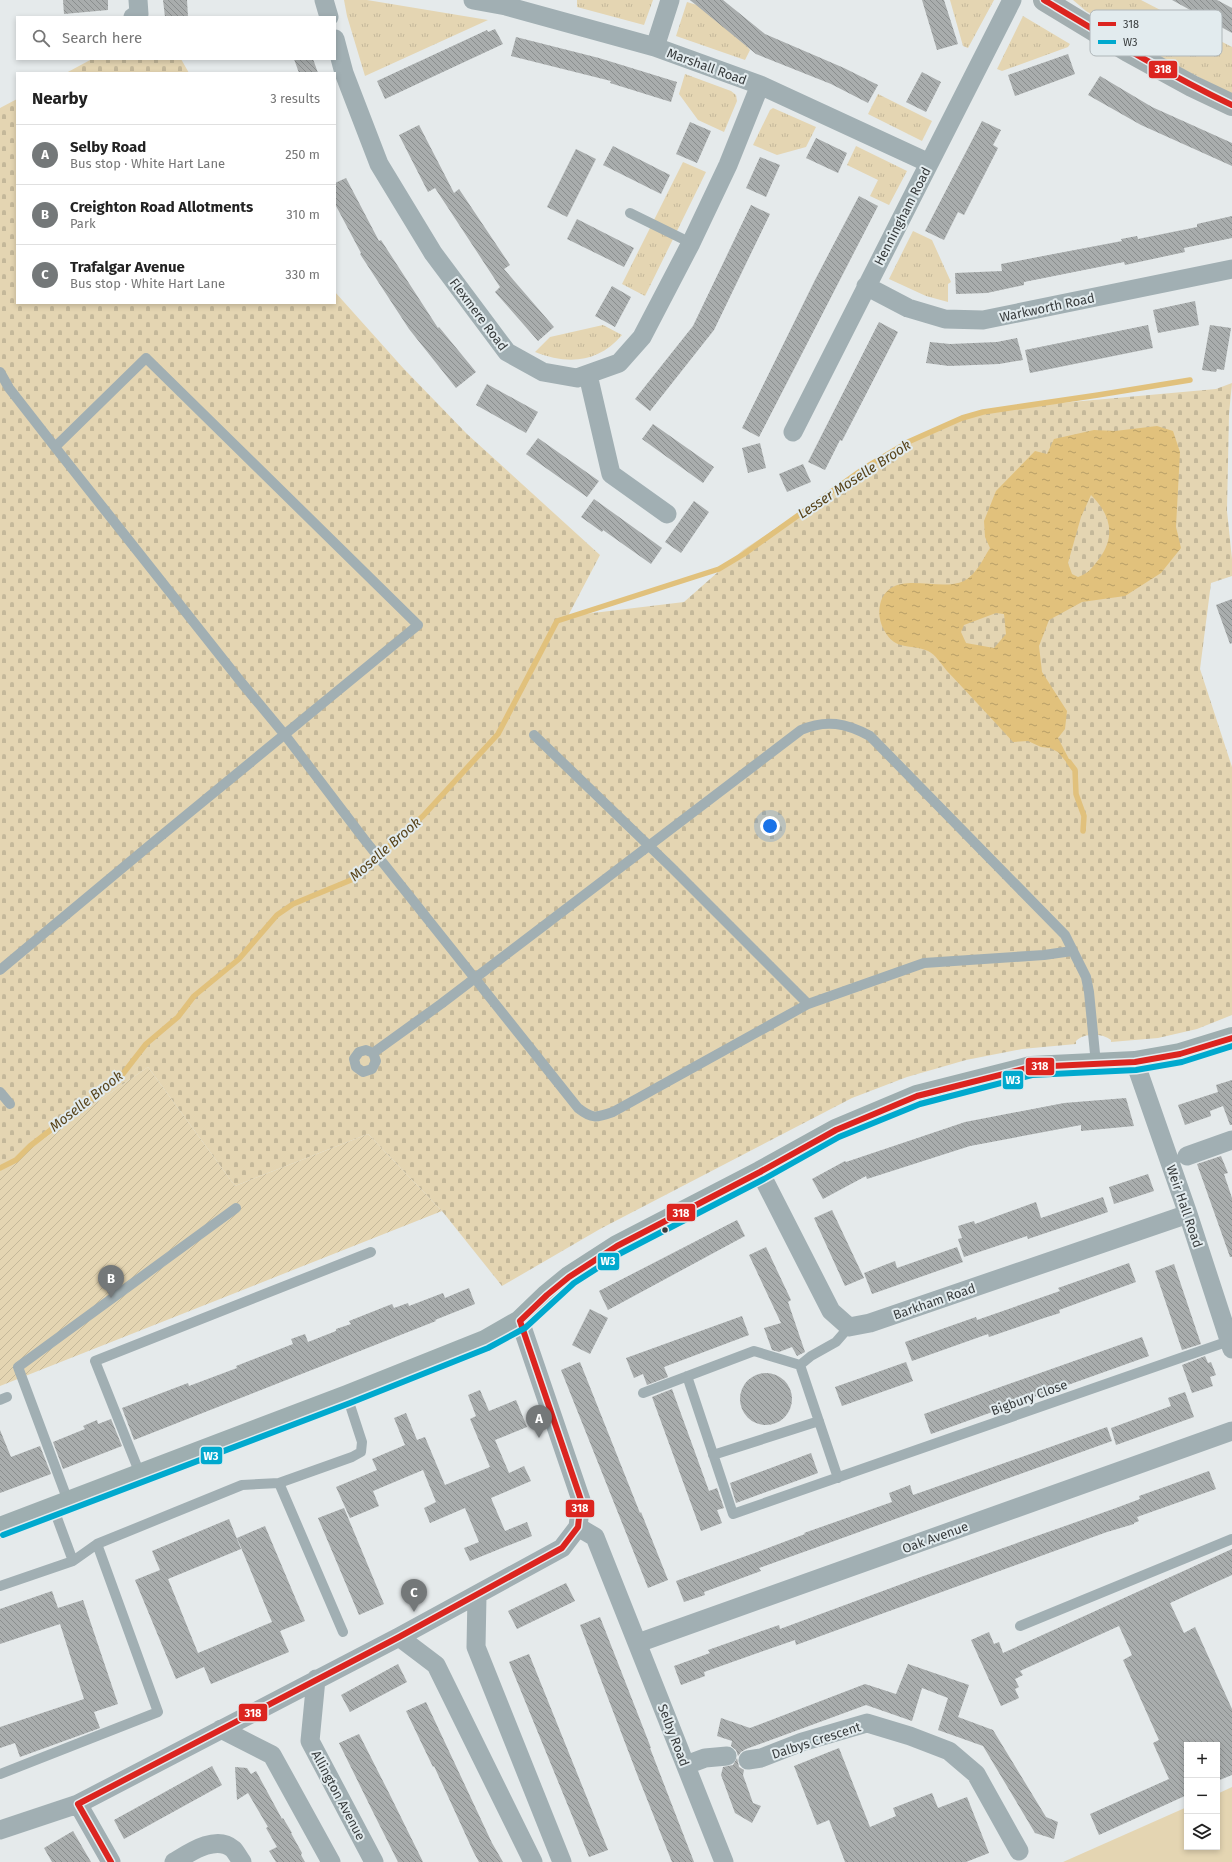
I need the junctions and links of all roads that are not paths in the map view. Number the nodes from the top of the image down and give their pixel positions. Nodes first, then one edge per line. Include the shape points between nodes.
1 (138, 0) edge
2 (324, 0) edge
3 (473, 0) edge
4 (670, 0) edge
5 (1012, 0) edge
6 (1044, 0) edge
7 (135, 16) edge
8 (329, 16) edge
9 (1090, 27) edge
10 (336, 43) edge
11 (655, 46) junction
12 (1139, 56) edge
13 (760, 85) junction
14 (1232, 105) edge
15 (928, 163) junction
16 (630, 213) dead end
17 (691, 243) junction
18 (1232, 269) edge
19 (866, 286) junction
20 (0, 372) edge
21 (588, 375) junction
22 (793, 432) dead end
23 (55, 447) junction
24 (667, 514) dead end
25 (285, 735) junction
26 (534, 735) dead end
27 (648, 846) junction
28 (1072, 951) junction
29 (0, 970) edge
30 (474, 978) junction
31 (808, 1004) junction
32 (1232, 1038) edge
33 (373, 1053) dead end
34 (1135, 1062) junction
35 (1096, 1064) junction
36 (0, 1092) edge
37 (10, 1104) dead end
38 (1232, 1140) edge
39 (1187, 1156) joint
40 (1170, 1162) junction
41 (760, 1172) junction
42 (236, 1208) dead end
43 (1188, 1214) junction
44 (371, 1252) dead end
45 (520, 1321) junction
46 (849, 1327) junction
47 (1231, 1345) edge
48 (800, 1365) junction
49 (687, 1376) junction
50 (643, 1393) dead end
51 (347, 1396) junction
52 (819, 1421) junction
53 (1232, 1431) edge
54 (713, 1455) junction
55 (140, 1474) junction
56 (838, 1478) junction
57 (279, 1483) junction
58 (60, 1504) junction
59 (578, 1527) junction
60 (0, 1528) edge
61 (1232, 1539) edge
62 (97, 1544) junction
63 (73, 1561) junction
64 (0, 1586) edge
65 (477, 1596) junction
66 (1020, 1626) dead end
67 (342, 1632) dead end
68 (399, 1637) junction
69 (638, 1643) junction
70 (316, 1679) junction
71 (222, 1729) junction
72 (727, 1756) dead end
73 (748, 1760) dead end
74 (686, 1765) junction
75 (0, 1774) edge
76 (78, 1804) junction
77 (0, 1830) edge
78 (550, 1834) junction
79 (1019, 1851) dead end
80 (529, 1854) edge
81 (111, 1862) edge
82 (174, 1862) edge
83 (242, 1862) edge
84 (332, 1862) edge
85 (374, 1862) edge
86 (562, 1862) edge
87 (724, 1862) edge

1 - 7 street via 138,14
2 - 8 street
3 - 11 street, Marshall Road via 506,6
4 - 11 street
5 - 15 street, Henningham Road
6 - 9 highway
10 - 21 street, Flexmere Road via 344,73 379,164 434,253 507,352 543,372 577,378
11 - 13 street, Marshall Road
12 - 14 highway
13 - 15 street, Marshall Road
13 - 17 street, Flexmere Road via 728,165
15 - 19 street, Henningham Road
16 - 17 lane
17 - 21 street, Flexmere Road via 642,337 619,363
18 - 19 street, Warkworth Road via 983,320 945,319 908,308
19 - 22 street, Henningham Road
20 - 23 lane via 9,388
21 - 24 street via 611,474
23 - 25 lane
23 - 25 lane via 146,358 418,625
25 - 29 lane
25 - 30 lane
26 - 27 lane
27 - 28 lane via 800,730 823,723 845,724 870,736 1065,935
27 - 30 lane
27 - 31 lane
28 - 31 lane via 924,963
28 - 35 lane via 1080,963 1088,985
30 - 31 lane via 578,1108 588,1116 599,1117
30 - 33 lane
32 - 34 street via 1180,1054
34 - 35 street
34 - 40 street, Weir Hall Road
35 - 41 street via 1031,1067 917,1096 836,1130
36 - 37 lane
38 - 39 street
39 - 40 lane
40 - 43 street, Weir Hall Road
41 - 45 street via 617,1246 569,1277
41 - 46 street via 830,1311
42 - 58 lane via 18,1368
43 - 46 street, Barkham Road via 870,1323
43 - 47 street, Weir Hall Road
44 - 55 lane via 95,1361
45 - 51 street via 485,1341
45 - 59 street via 581,1500
46 - 48 lane via 836,1342
47 - 56 lane, Bigbury Close
48 - 49 lane via 754,1351
48 - 52 lane
49 - 50 lane
49 - 54 lane, Bigbury Close
51 - 55 street
51 - 57 lane via 362,1442 361,1452
52 - 54 lane
52 - 56 lane
53 - 69 street, Oak Avenue
54 - 56 lane, Bigbury Close via 734,1514
55 - 58 street
57 - 62 lane via 242,1485
57 - 67 lane
58 - 60 street
58 - 63 lane
59 - 65 street via 562,1548
59 - 69 street, Selby Road via 595,1537
61 - 66 lane
62 - 63 lane
62 - 75 lane via 158,1712
63 - 64 lane
65 - 68 street
65 - 78 street via 476,1647
68 - 70 street
68 - 80 street via 436,1665
69 - 74 street, Selby Road
70 - 71 street
70 - 85 street, Allington Avenue via 310,1741
71 - 76 street
71 - 84 street via 272,1755
72 - 74 street via 705,1758
73 - 79 street, Dalbys Crescent via 867,1723 910,1736 949,1751 976,1774
74 - 87 street, Selby Road
76 - 77 street
76 - 81 street
78 - 80 street
78 - 86 street
82 - 83 street via 198,1848 218,1843 232,1848

